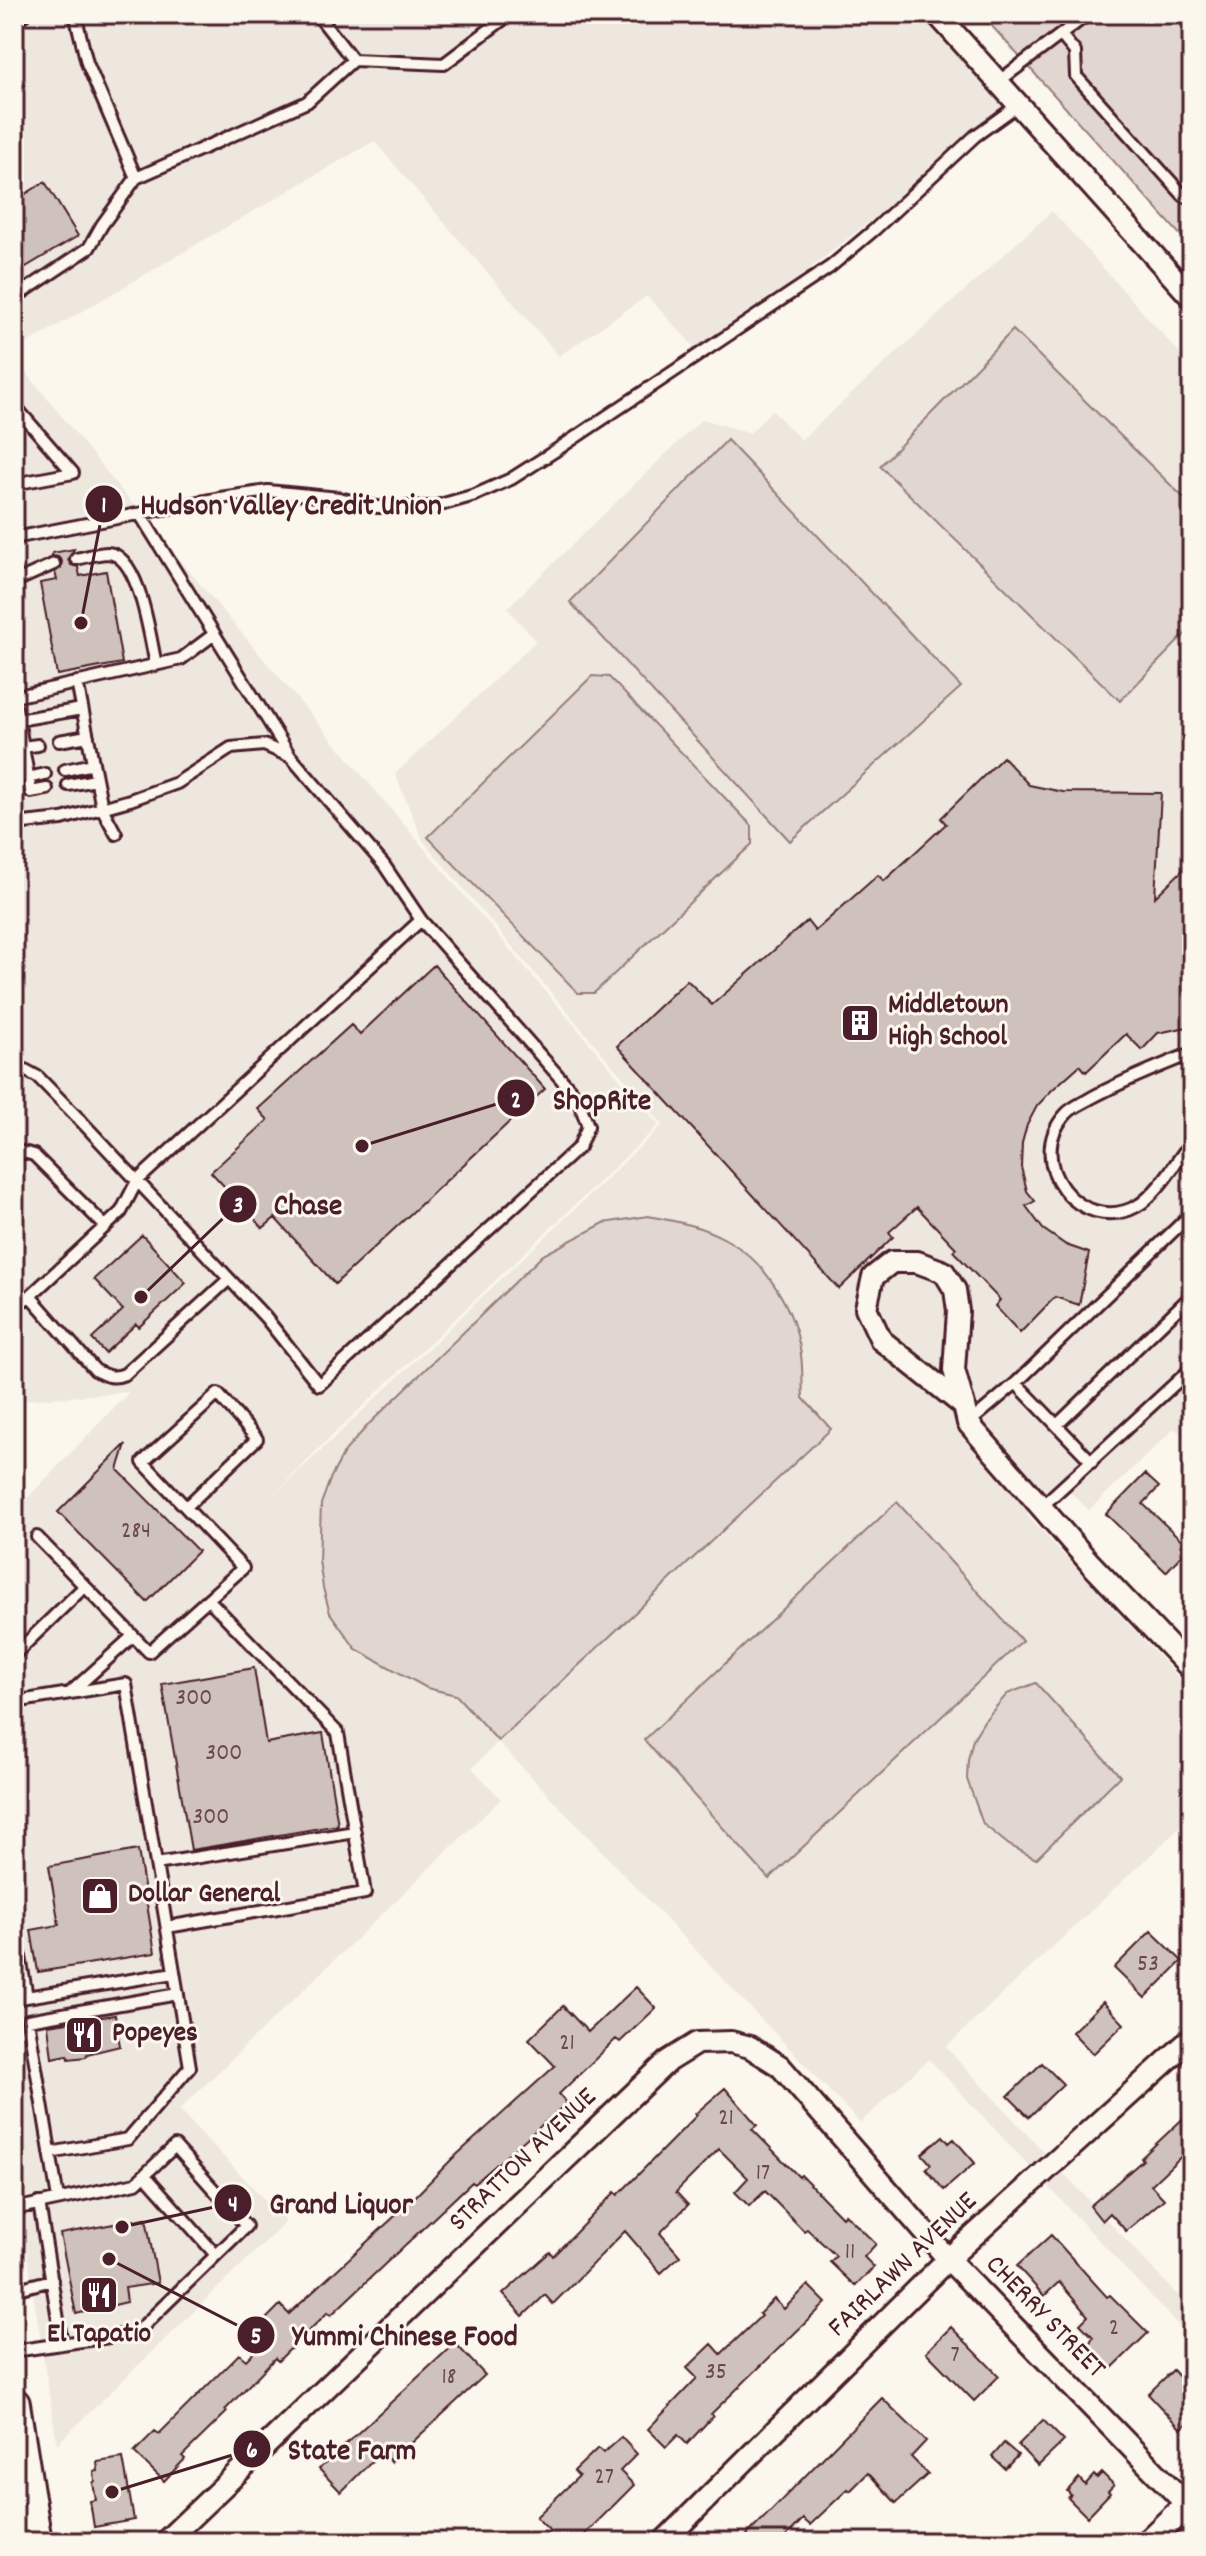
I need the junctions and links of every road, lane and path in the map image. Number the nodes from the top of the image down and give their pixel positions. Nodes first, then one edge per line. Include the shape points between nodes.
1 (75, 14) edge
2 (317, 14) edge
3 (510, 14) edge
4 (937, 14) edge
5 (1088, 14) edge
6 (1061, 35) junction
7 (353, 60) junction
8 (998, 82) junction
9 (1018, 105) junction
10 (136, 178) junction
11 (1192, 200) edge
12 (14, 298) edge
13 (1192, 298) edge
14 (14, 405) edge
15 (14, 484) edge
16 (140, 514) junction
17 (14, 538) edge
18 (76, 559) dead end
19 (54, 564) dead end
20 (14, 582) edge
21 (213, 635) junction
22 (156, 665) junction
23 (77, 682) junction
24 (82, 709) junction
25 (18, 720) junction
26 (88, 736) junction
27 (59, 741) dead end
28 (38, 745) dead end
29 (22, 747) junction
30 (291, 757) junction
31 (93, 764) junction
32 (65, 770) dead end
33 (45, 774) dead end
34 (28, 778) junction
35 (96, 780) junction
36 (68, 785) dead end
37 (47, 789) dead end
38 (102, 808) junction
39 (14, 824) edge
40 (116, 834) dead end
41 (421, 920) junction
42 (1192, 1053) edge
43 (14, 1064) edge
44 (1192, 1141) edge
45 (14, 1155) edge
46 (137, 1181) junction
47 (1189, 1221) edge
48 (105, 1226) junction
49 (229, 1279) junction
50 (1192, 1295) edge
51 (30, 1296) junction
52 (14, 1306) edge
53 (1192, 1368) edge
54 (1016, 1383) junction
55 (966, 1414) junction
56 (1057, 1425) junction
57 (1092, 1462) junction
58 (186, 1507) junction
59 (1040, 1508) junction
60 (37, 1537) dead end
61 (85, 1586) junction
62 (208, 1599) junction
63 (133, 1636) junction
64 (14, 1655) edge
65 (1192, 1670) edge
66 (70, 1693) junction
67 (14, 1702) edge
68 (355, 1832) junction
69 (156, 1864) junction
70 (14, 1922) edge
71 (167, 1927) junction
72 (174, 1973) junction
73 (178, 1994) junction
74 (27, 1997) junction
75 (14, 1999) edge
76 (1192, 2038) edge
77 (770, 2058) joint
78 (50, 2153) junction
79 (145, 2175) junction
80 (58, 2199) junction
81 (39, 2203) junction
82 (14, 2209) edge
83 (216, 2255) junction
84 (948, 2259) junction
85 (52, 2280) junction
86 (14, 2290) edge
87 (62, 2344) junction
88 (14, 2351) edge
89 (15, 2419) edge
90 (18, 2459) edge
91 (1190, 2502) edge
92 (30, 2524) edge
93 (165, 2542) edge
94 (663, 2542) edge
95 (1148, 2542) edge

1 - 10 lane via 87,63
2 - 7 lane
3 - 7 lane via 444,64
4 - 8 street
5 - 6 lane
6 - 8 lane
6 - 11 lane via 1075,52 1076,76
7 - 10 lane via 307,102
8 - 9 street
9 - 13 street
9 - 16 lane via 975,136 830,267 511,479 433,507 377,507 268,491
10 - 12 lane via 89,248
14 - 15 lane via 73,473
16 - 17 lane
16 - 21 lane
18 - 22 lane via 110,553 125,562 135,579
19 - 20 lane
21 - 22 lane via 181,659
21 - 30 lane
22 - 23 lane
23 - 24 lane
23 - 25 lane via 14,697
24 - 25 lane
24 - 26 lane
25 - 29 lane
26 - 27 lane
26 - 31 lane
28 - 29 lane
29 - 34 lane
30 - 38 lane via 264,745 231,748 177,783
30 - 41 lane via 384,865
31 - 32 lane
31 - 35 lane
33 - 34 lane
34 - 37 lane via 31,792
35 - 36 lane
35 - 38 lane
38 - 39 lane
38 - 40 lane
41 - 46 lane
41 - 49 lane via 577,1097 588,1126 579,1147 319,1385
42 - 44 lane via 1119,1083 1069,1111 1051,1144 1052,1169 1074,1201 1098,1212 1124,1211 1148,1199
43 - 46 lane via 38,1077
45 - 48 lane via 34,1155
46 - 48 lane via 121,1212
46 - 49 lane
47 - 54 lane
48 - 51 lane
49 - 51 lane via 118,1377 95,1370
50 - 56 lane
51 - 52 lane
53 - 57 lane
54 - 55 lane
54 - 56 lane
55 - 55 street via 954,1370 955,1290 944,1272 917,1262 892,1262 873,1277 866,1308 881,1340
55 - 59 street
56 - 57 lane
57 - 59 lane
58 - 58 lane via 143,1462 218,1394 257,1439
58 - 62 lane via 243,1568
59 - 65 street
60 - 61 lane
61 - 63 lane
61 - 64 lane
62 - 63 lane via 149,1652
62 - 68 lane via 338,1733
63 - 66 lane
66 - 67 lane
66 - 69 lane via 126,1684
68 - 69 lane
68 - 71 lane via 365,1893
69 - 71 lane
70 - 74 lane
71 - 72 lane
72 - 73 lane
72 - 74 lane
73 - 78 lane via 190,2067 128,2139
73 - 78 lane via 28,2020
74 - 75 lane
76 - 84 street, FAIRLAWN AVENUE
77 - 84 street, CHERRY STREET
77 - 93 street, STRATTON AVENUE via 731,2042 697,2043 668,2061
78 - 80 lane
79 - 80 lane via 136,2183
79 - 83 lane
79 - 83 lane via 175,2146 226,2203 246,2226
80 - 81 lane
81 - 82 lane
81 - 85 lane
83 - 87 lane via 136,2333
84 - 91 street, CHERRY STREET
84 - 94 street, FAIRLAWN AVENUE
85 - 86 lane
85 - 87 lane
87 - 88 lane
89 - 90 main road
90 - 92 main road
91 - 95 street

